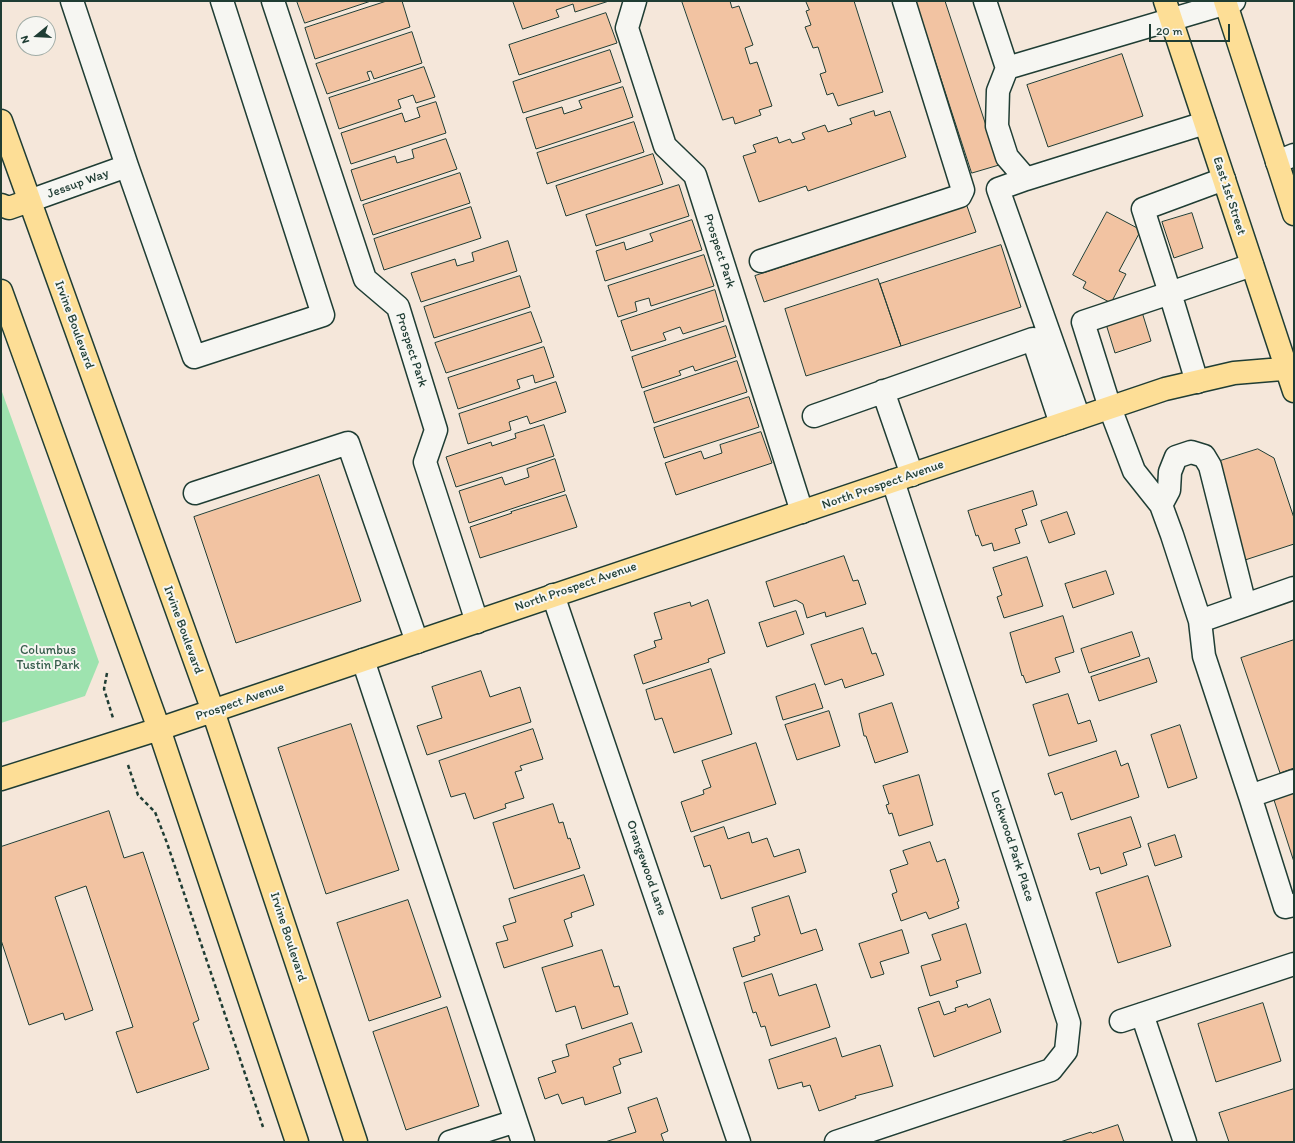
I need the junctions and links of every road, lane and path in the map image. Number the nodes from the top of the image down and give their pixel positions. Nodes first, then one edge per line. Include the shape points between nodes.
1 (72, 1) edge
2 (222, 1) edge
3 (273, 1) edge
4 (635, 1) edge
5 (904, 1) edge
6 (985, 1) edge
7 (1228, 2) edge
8 (1168, 11) edge
9 (1007, 68) junction
10 (1, 121) edge
11 (1205, 123) junction
12 (1285, 159) edge
13 (126, 166) junction
14 (1026, 179) junction
15 (1224, 179) junction
16 (30, 201) junction
17 (1, 205) edge
18 (1294, 214) edge
19 (761, 261) dead end
20 (1252, 265) junction
21 (1, 291) edge
22 (1170, 294) junction
23 (1290, 368) edge
24 (1197, 382) junction
25 (1294, 391) edge
26 (883, 392) junction
27 (1110, 408) junction
28 (814, 416) dead end
29 (1070, 421) junction
30 (902, 478) junction
31 (195, 493) dead end
32 (1161, 505) junction
33 (802, 512) junction
34 (1294, 588) edge
35 (553, 595) junction
36 (1245, 605) junction
37 (1200, 621) junction
38 (477, 622) junction
39 (417, 642) junction
40 (363, 660) junction
41 (107, 673) dead end
42 (213, 711) junction
43 (159, 729) junction
44 (121, 741) junction
45 (1, 779) edge
46 (1294, 781) edge
47 (1250, 796) junction
48 (1294, 905) edge
49 (1294, 964) edge
50 (1142, 1014) junction
51 (1121, 1021) dead end
52 (516, 1121) junction
53 (264, 1129) dead end
54 (297, 1142) edge
55 (356, 1142) edge
56 (450, 1142) edge
57 (523, 1142) edge
58 (739, 1142) edge
59 (836, 1142) edge
60 (1185, 1142) edge

1 - 13 street
2 - 13 street via 323,315 194,357
3 - 38 street, Prospect Park via 365,279 398,307 436,430 425,462
4 - 33 street, Prospect Park via 627,28 665,146 695,175
5 - 19 street via 963,190 960,196
6 - 9 street
7 - 8 street
7 - 12 main road
8 - 9 street
8 - 11 main road, East 1st Street
9 - 14 street via 998,91 997,126 1007,157
10 - 16 main road, Irvine Boulevard
11 - 14 street
11 - 15 main road, East 1st Street
12 - 18 main road
13 - 16 street, Jessup Way
14 - 29 street via 998,189
15 - 20 main road, East 1st Street
15 - 22 street via 1143,209
16 - 17 main road via 9,208
16 - 42 main road, Irvine Boulevard
20 - 22 street
20 - 23 main road, East 1st Street
21 - 43 main road
22 - 24 street
22 - 27 street via 1083,322
23 - 24 main road, North Prospect Avenue via 1234,373
23 - 25 main road, East 1st Street
24 - 27 main road, North Prospect Avenue via 1165,389
26 - 28 street
26 - 29 street via 1033,339
26 - 30 street, Lockwood Park Place
27 - 29 main road, North Prospect Avenue
27 - 32 street via 1134,471
29 - 30 main road, North Prospect Avenue
30 - 33 main road, North Prospect Avenue
30 - 59 street, Lockwood Park Place via 1069,1023 1066,1051 1051,1070
31 - 39 street via 348,443
32 - 36 street via 1169,490 1170,472 1176,457 1191,452 1204,456 1210,466
32 - 37 street
33 - 35 main road, North Prospect Avenue
34 - 36 street
35 - 38 main road, North Prospect Avenue
35 - 58 street, Orangewood Lane
36 - 37 street
37 - 47 street via 1204,656
38 - 39 main road, Prospect Avenue
39 - 40 main road, Prospect Avenue
40 - 42 main road, Prospect Avenue
40 - 52 street
41 - 44 path via 104,689
42 - 43 main road, Prospect Avenue
42 - 55 main road, Irvine Boulevard
43 - 44 main road, Prospect Avenue
43 - 54 main road
44 - 45 main road, Prospect Avenue
44 - 53 path via 138,795 155,812 167,843
46 - 47 street
47 - 48 street via 1285,907
49 - 50 street
50 - 51 street
50 - 60 street
52 - 56 street
52 - 57 street

